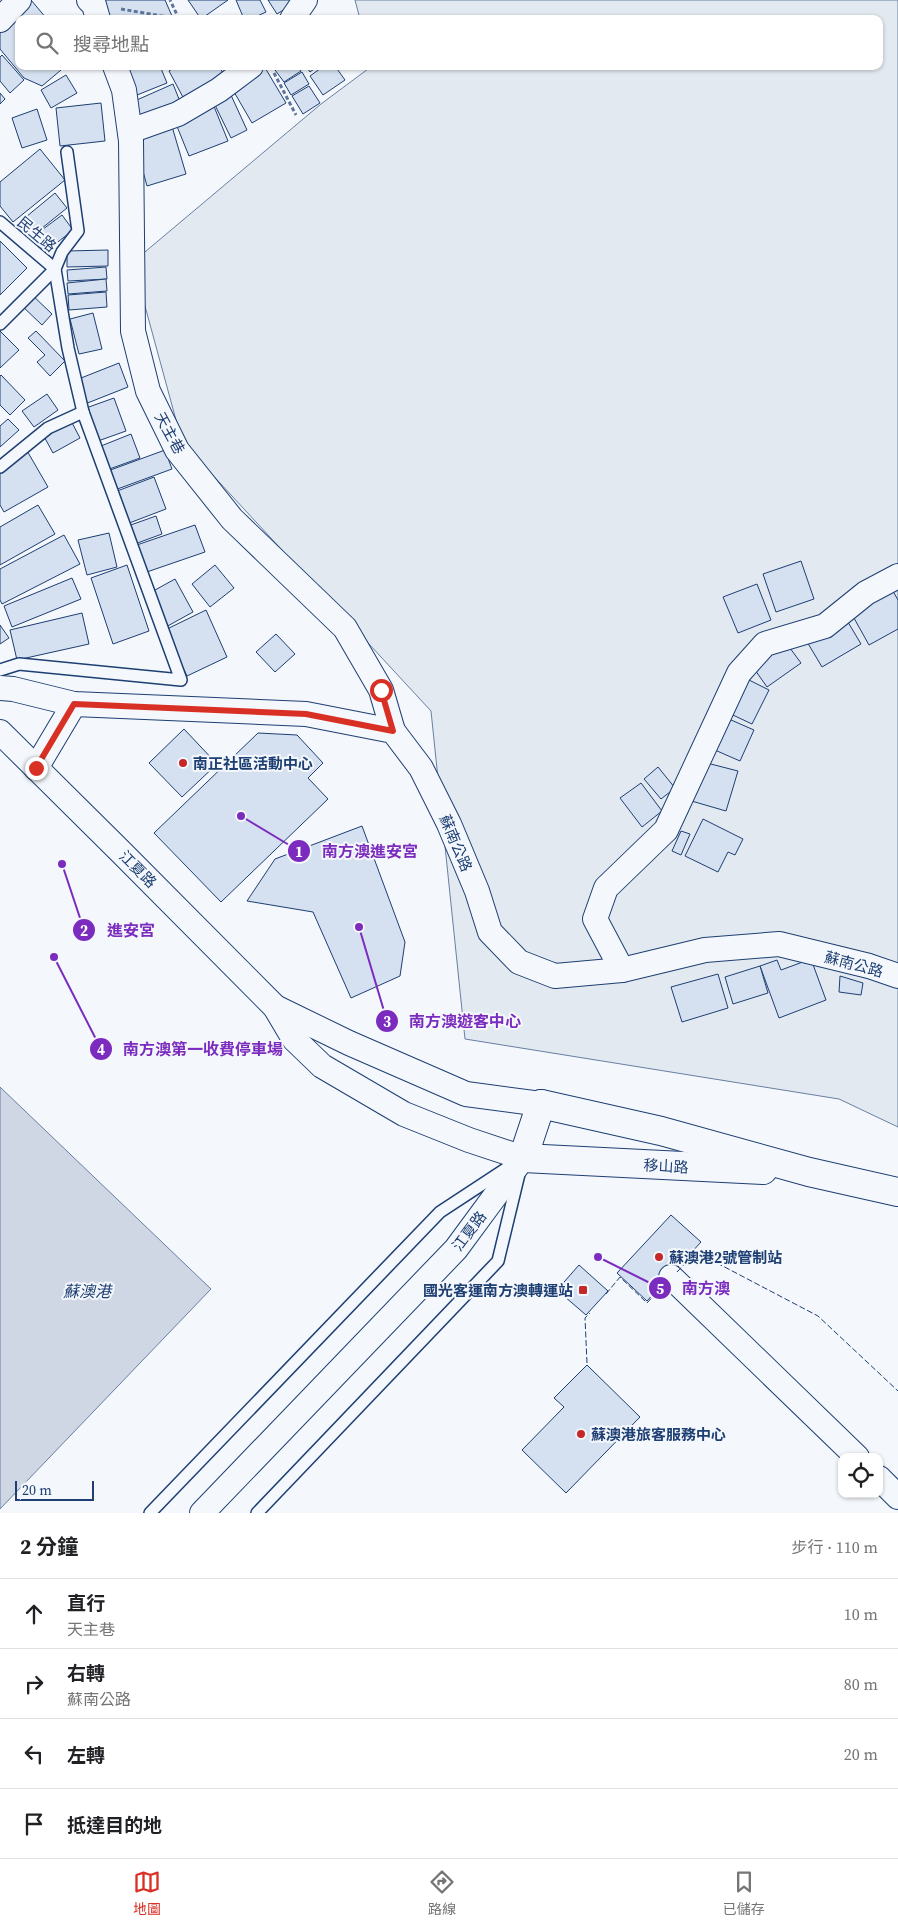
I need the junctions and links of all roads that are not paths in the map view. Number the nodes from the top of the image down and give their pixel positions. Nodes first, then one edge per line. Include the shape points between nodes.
1 (19, 0) edge
2 (305, 0) edge
3 (295, 15) edge
4 (0, 20) edge
5 (116, 70) edge
6 (246, 70) edge
7 (130, 131) junction
8 (67, 152) dead end
9 (0, 222) edge
10 (56, 269) junction
11 (0, 324) edge
12 (83, 412) junction
13 (0, 467) edge
14 (898, 576) edge
15 (0, 670) edge
16 (0, 688) edge
17 (74, 704) junction
18 (393, 731) junction
19 (0, 732) edge
20 (36, 768) junction
21 (622, 970) junction
22 (898, 976) edge
23 (275, 1007) junction
24 (541, 1104) junction
25 (524, 1158) junction
26 (810, 1172) junction
27 (898, 1192) edge
28 (671, 1277) dead end
29 (853, 1453) edge
30 (883, 1482) edge
31 (898, 1497) edge
32 (150, 1513) edge
33 (202, 1513) edge
34 (257, 1513) edge

1 - 4 street
2 - 3 street
5 - 7 street, 天主巷 via 124,90
6 - 7 street via 178,114
7 - 18 street, 天主巷 via 133,331 148,391 177,450 232,519 345,628 381,690
8 - 10 lane via 78,231 62,252
9 - 10 lane, 民生路
10 - 11 lane
10 - 12 lane via 68,348
12 - 13 lane via 48,428
12 - 15 lane via 181,680 20,664
14 - 21 street via 866,593 825,626 766,644 740,673 666,830 606,888 595,919
16 - 17 street
17 - 18 street via 306,714
17 - 20 street
18 - 21 street, 蘇南公路 via 422,768 477,891 490,932 519,962 555,976
19 - 20 street, 江夏路
20 - 23 street, 江夏路
21 - 22 street, 蘇南公路 via 705,950 779,944
23 - 24 street, 江夏路 via 466,1094
23 - 25 street, 江夏路 via 294,1039 322,1066 404,1114
24 - 25 main road
24 - 26 main road, 移山路 via 661,1131
25 - 26 main road, 移山路
25 - 32 lane via 440,1212
25 - 33 street, 江夏路 via 456,1250
25 - 34 lane via 498,1261
26 - 27 main road, 移山路
28 - 29 street
30 - 31 street

